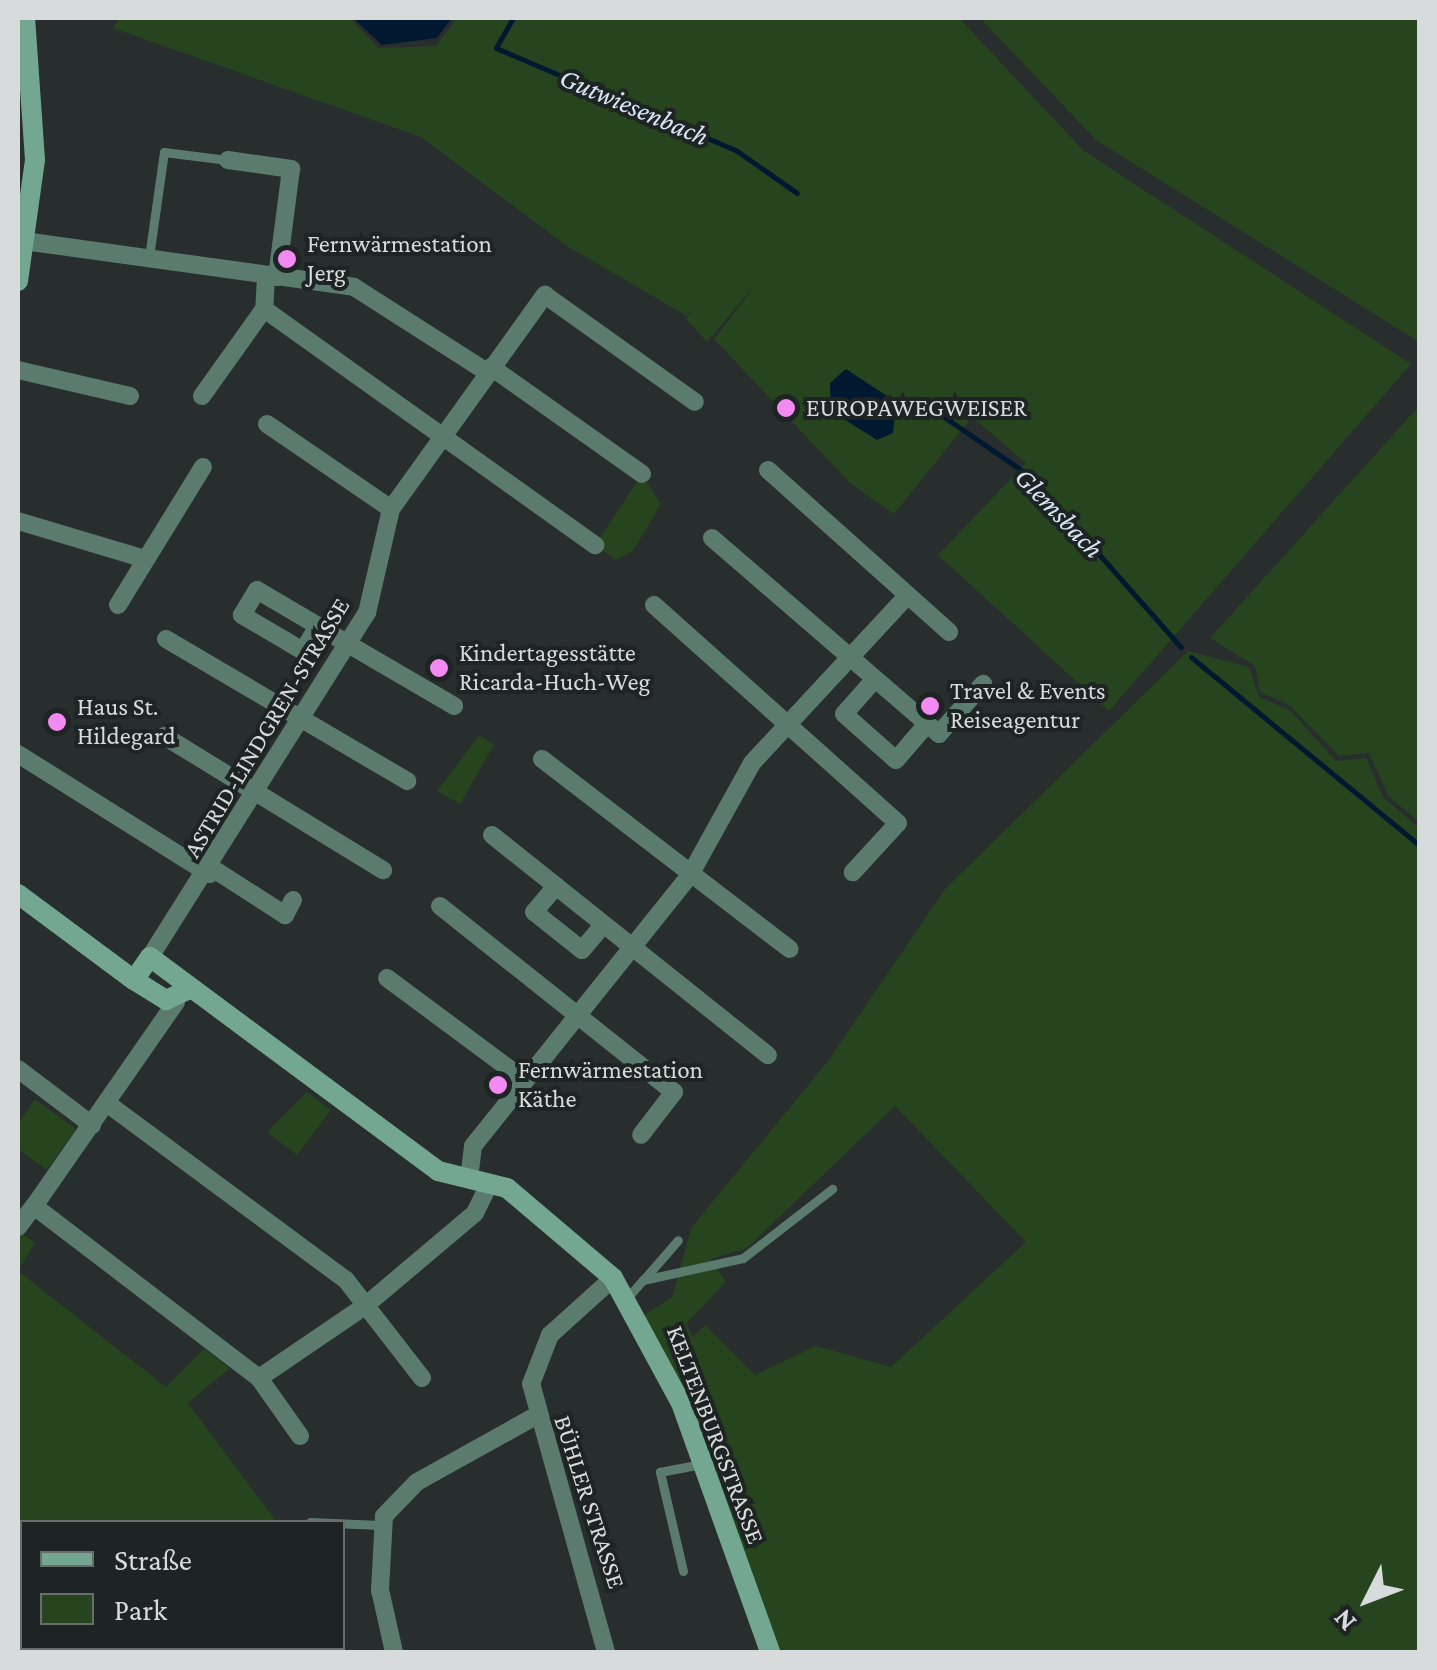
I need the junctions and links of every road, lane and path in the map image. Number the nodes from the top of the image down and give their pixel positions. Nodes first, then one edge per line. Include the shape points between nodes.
1 (25, 18) edge
2 (45, 18) edge
3 (27, 49) edge
4 (228, 160) joint
5 (24, 241) junction
6 (149, 257) junction
7 (272, 276) junction
8 (18, 281) edge
9 (264, 309) junction
10 (18, 370) edge
11 (489, 370) junction
12 (130, 396) dead end
13 (202, 396) dead end
14 (695, 402) dead end
15 (267, 424) dead end
16 (444, 435) junction
17 (202, 467) dead end
18 (768, 470) dead end
19 (642, 474) dead end
20 (391, 510) junction
21 (18, 521) edge
22 (712, 538) dead end
23 (595, 545) dead end
24 (145, 559) junction
25 (908, 595) junction
26 (118, 605) dead end
27 (654, 605) dead end
28 (318, 626) dead end
29 (950, 632) dead end
30 (166, 639) dead end
31 (348, 644) junction
32 (850, 660) junction
33 (874, 680) junction
34 (983, 684) dead end
35 (454, 706) dead end
36 (302, 719) junction
37 (926, 725) junction
38 (790, 726) junction
39 (164, 736) dead end
40 (18, 754) edge
41 (542, 759) dead end
42 (407, 781) dead end
43 (258, 795) junction
44 (492, 835) dead end
45 (383, 870) dead end
46 (210, 871) junction
47 (854, 872) dead end
48 (690, 875) junction
49 (556, 886) junction
50 (18, 894) edge
51 (294, 900) dead end
52 (440, 906) dead end
53 (604, 925) junction
54 (630, 946) junction
55 (790, 949) dead end
56 (150, 957) junction
57 (386, 978) dead end
58 (134, 980) junction
59 (183, 995) junction
60 (574, 1012) junction
61 (768, 1055) dead end
62 (18, 1069) edge
63 (523, 1079) junction
64 (108, 1104) junction
65 (92, 1124) junction
66 (641, 1135) dead end
67 (479, 1181) junction
68 (832, 1189) dead end
69 (34, 1206) junction
70 (18, 1227) edge
71 (678, 1240) dead end
72 (613, 1278) junction
73 (643, 1280) junction
74 (628, 1296) junction
75 (365, 1306) junction
76 (259, 1378) junction
77 (422, 1378) dead end
78 (534, 1417) junction
79 (300, 1436) dead end
80 (704, 1463) junction
81 (345, 1524) edge
82 (380, 1525) junction
83 (683, 1571) dead end
84 (394, 1652) edge
85 (606, 1652) edge
86 (770, 1652) edge

1 - 3 street
2 - 3 street
3 - 5 street via 35,160
4 - 6 lane via 164,152
4 - 7 street via 291,169
5 - 6 street
5 - 8 street
6 - 7 street
7 - 9 street
7 - 11 street via 387,300
9 - 13 street
9 - 16 street
10 - 12 street
11 - 14 street, ASTRID-LINDGREN-STRASSE via 544,295
11 - 16 street, ASTRID-LINDGREN-STRASSE
11 - 19 street
15 - 20 street
16 - 20 street, ASTRID-LINDGREN-STRASSE
16 - 23 street
17 - 24 street
18 - 25 street
20 - 31 street, ASTRID-LINDGREN-STRASSE via 375,594
21 - 24 street
22 - 32 street
24 - 26 street
25 - 29 street
25 - 32 street
27 - 38 street
28 - 31 street
30 - 36 street
31 - 35 street
31 - 36 street, ASTRID-LINDGREN-STRASSE
32 - 33 street
32 - 38 street
33 - 37 street
33 - 37 street via 844,714 896,760
34 - 37 street via 939,734
36 - 42 street
36 - 43 street, ASTRID-LINDGREN-STRASSE
38 - 47 street via 898,824
38 - 48 street via 752,763
39 - 43 street
40 - 46 street
41 - 48 street
43 - 45 street
43 - 46 street, ASTRID-LINDGREN-STRASSE
44 - 49 street
46 - 51 street via 285,915
46 - 56 street, ASTRID-LINDGREN-STRASSE
48 - 54 street
48 - 55 street
49 - 53 street
49 - 53 street via 534,912 582,950
50 - 58 street, KELTENBURGSTRASSE
52 - 60 street
53 - 54 street
54 - 60 street
54 - 61 street
56 - 58 street
56 - 59 street, KELTENBURGSTRASSE
57 - 63 street
58 - 59 street, KELTENBURGSTRASSE
59 - 64 street
59 - 67 street, KELTENBURGSTRASSE via 438,1172
60 - 63 street
60 - 66 street via 674,1092
62 - 65 street
63 - 67 street via 473,1146
64 - 65 street
64 - 75 street via 346,1280
65 - 69 street
67 - 72 street, KELTENBURGSTRASSE via 506,1188
67 - 75 street via 475,1213
68 - 73 lane via 743,1258
69 - 70 street
69 - 76 street
71 - 73 lane
72 - 74 street, KELTENBURGSTRASSE
72 - 78 street, BÜHLER STRASSE via 535,1362
73 - 74 lane
74 - 80 street, KELTENBURGSTRASSE
75 - 76 street
75 - 77 street
76 - 79 street
78 - 82 street via 416,1482
78 - 85 street, BÜHLER STRASSE via 586,1559
80 - 83 lane via 660,1472
80 - 86 street, KELTENBURGSTRASSE
81 - 82 lane
82 - 84 street via 380,1590

